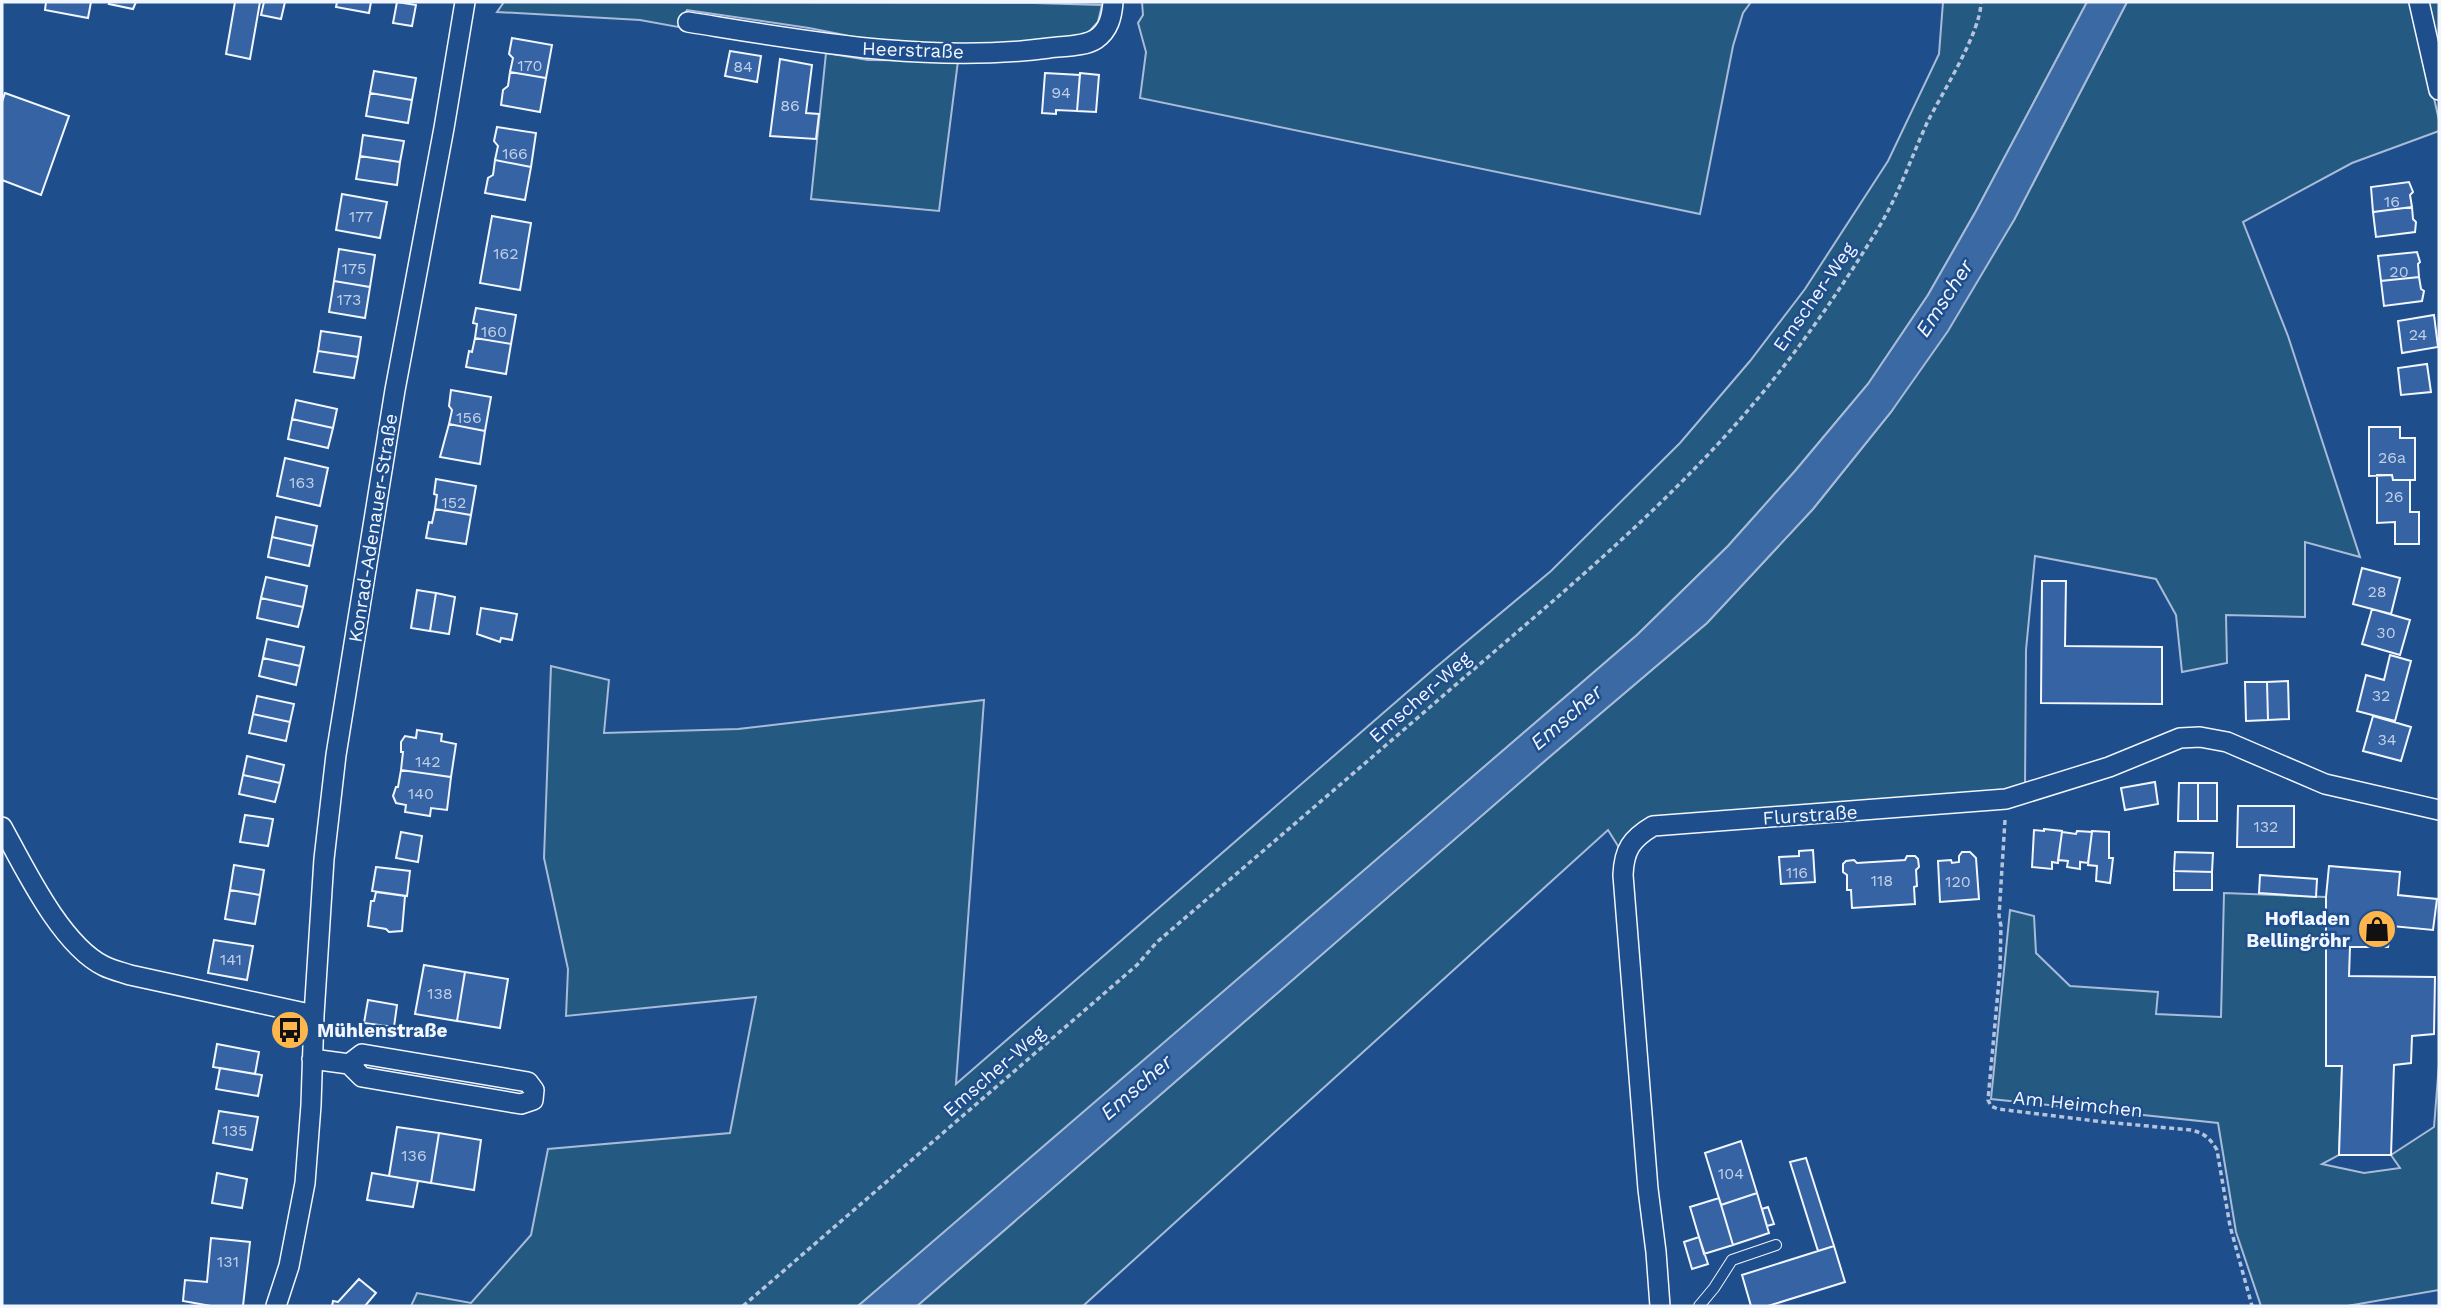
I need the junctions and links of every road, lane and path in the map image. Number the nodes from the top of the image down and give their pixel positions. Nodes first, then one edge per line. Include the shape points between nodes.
1 (465, 2) edge
2 (1113, 2) edge
3 (1981, 2) edge
4 (2418, 2) edge
5 (688, 22) dead end
6 (2439, 90) edge
7 (2006, 799) junction
8 (2439, 810) edge
9 (2, 827) edge
10 (314, 1015) junction
11 (312, 1059) junction
12 (349, 1064) junction
13 (1776, 1245) dead end
14 (276, 1306) edge
15 (743, 1306) edge
16 (1660, 1306) edge
17 (1699, 1306) edge
18 (2252, 1306) edge

1 - 10 street, Konrad-Adenauer-Straße via 395,390 337,755 324,859
2 - 5 street, Heerstraße via 1112,20 1096,39 1015,53 863,49
3 - 15 path, Emscher-Weg via 1976,29 1881,224 1807,334 1728,432 1616,545
4 - 6 street
7 - 8 street, Flurstraße via 2109,767 2180,738 2200,737 2228,743 2325,784
7 - 16 street, Flurstraße via 1653,826 1638,834 1624,855 1623,875
7 - 18 path, Am Heimchen via 2000,970 1988,1100 1998,1109 2202,1133 2217,1150 2226,1208
9 - 10 street via 54,917 102,965
10 - 11 street, Konrad-Adenauer-Straße
11 - 12 street
11 - 14 street, Konrad-Adenauer-Straße via 305,1183
12 - 12 street via 362,1077 520,1104 533,1100 534,1090 528,1082 362,1054
13 - 17 lane via 1732,1260

